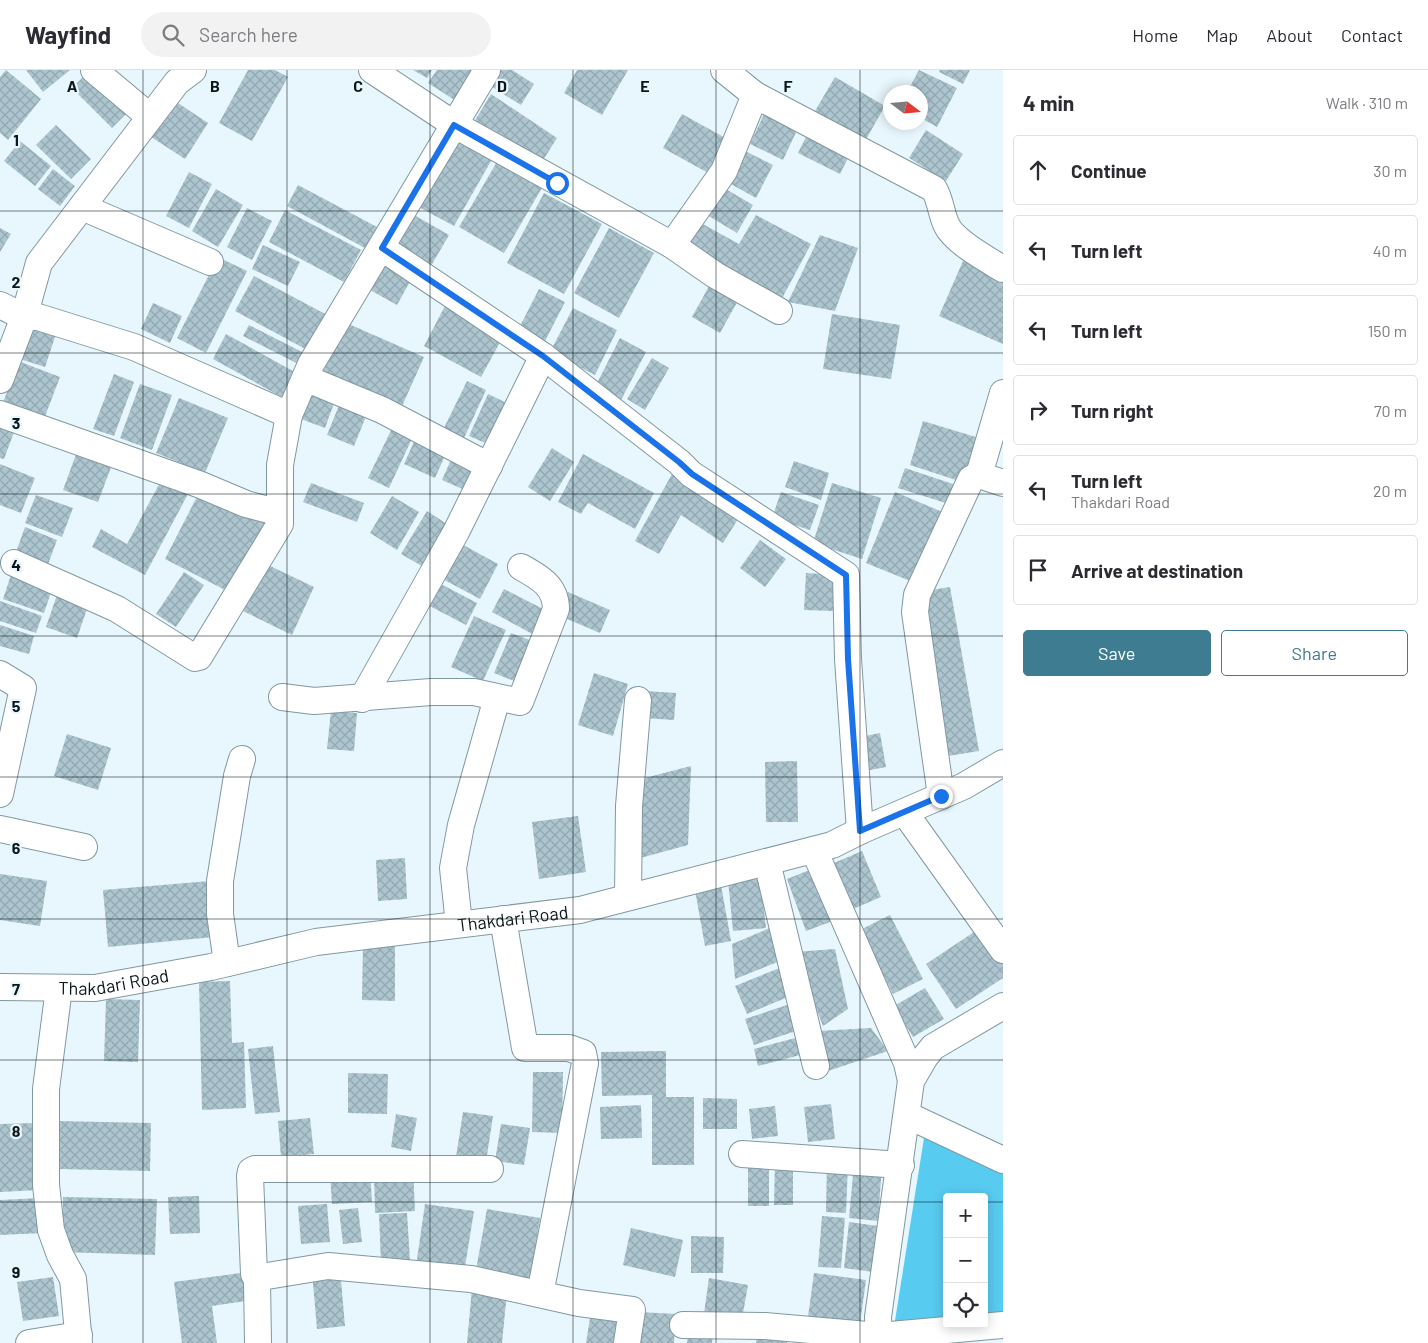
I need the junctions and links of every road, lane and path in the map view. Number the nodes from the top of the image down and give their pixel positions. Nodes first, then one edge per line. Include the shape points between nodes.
1 (94, 70) edge
2 (193, 70) edge
3 (372, 70) edge
4 (487, 70) edge
5 (724, 70) edge
6 (755, 95) junction
7 (150, 117) junction
8 (454, 125) junction
9 (82, 207) junction
10 (672, 245) junction
11 (382, 248) junction
12 (210, 262) dead end
13 (1003, 269) edge
14 (0, 305) edge
15 (779, 311) dead end
16 (24, 317) junction
17 (543, 356) junction
18 (305, 378) junction
19 (0, 380) edge
20 (1003, 393) edge
21 (0, 414) edge
22 (289, 415) junction
23 (489, 466) junction
24 (991, 479) edge
25 (280, 513) junction
26 (14, 563) dead end
27 (521, 567) dead end
28 (0, 674) edge
29 (282, 698) dead end
30 (497, 698) junction
31 (362, 699) junction
32 (638, 700) dead end
33 (242, 759) dead end
34 (1003, 762) edge
35 (0, 794) edge
36 (941, 796) junction
37 (905, 813) junction
38 (0, 829) edge
39 (860, 831) junction
40 (84, 847) dead end
41 (814, 850) junction
42 (767, 862) junction
43 (628, 897) junction
44 (503, 919) junction
45 (459, 924) junction
46 (1003, 950) edge
47 (227, 963) junction
48 (0, 987) edge
49 (59, 988) junction
50 (1003, 1006) edge
51 (816, 1066) dead end
52 (911, 1081) junction
53 (907, 1115) junction
54 (742, 1154) dead end
55 (1003, 1160) edge
56 (901, 1164) junction
57 (490, 1169) dead end
58 (257, 1280) junction
59 (540, 1294) junction
60 (683, 1325) dead end
61 (997, 1331) edge
62 (79, 1339) edge
63 (879, 1339) edge
64 (29, 1343) edge
65 (258, 1343) edge
66 (627, 1343) edge

1 - 7 street
2 - 7 street via 178,82
3 - 8 street
4 - 8 street
5 - 6 street
6 - 10 street via 724,171
6 - 13 street via 934,189 947,227 967,246
7 - 9 street
8 - 10 street
8 - 11 street
9 - 12 street
9 - 16 street via 39,263
10 - 15 street
11 - 17 street
11 - 18 street
14 - 16 street
16 - 19 street
16 - 22 street via 38,317 134,347
17 - 23 street
17 - 39 street via 692,474 846,575 848,659
18 - 22 street
18 - 23 street via 382,410
20 - 24 street
21 - 25 street via 246,504
22 - 25 street via 280,465
23 - 31 street via 456,532
24 - 36 street via 971,479 917,594 915,612
25 - 26 street via 280,524 199,658 117,609
27 - 30 street via 551,588 556,597 556,609 524,698 520,702
28 - 35 street via 23,688
29 - 31 street via 314,701
30 - 31 street via 474,692 431,692
30 - 45 street via 461,824 453,868
32 - 43 street via 629,806
33 - 47 street via 220,881 220,914
34 - 36 street, Thakdari Road
36 - 37 street, Thakdari Road
37 - 39 street, Thakdari Road
37 - 46 street
38 - 40 street
39 - 41 street, Thakdari Road
41 - 42 street, Thakdari Road
41 - 52 street via 907,1063
42 - 43 street, Thakdari Road
42 - 51 street
43 - 44 street, Thakdari Road via 580,910
44 - 45 street, Thakdari Road
44 - 59 street via 525,1048 569,1048 582,1053 585,1063
45 - 47 street, Thakdari Road via 316,942
47 - 49 street, Thakdari Road via 95,988
48 - 49 street, Thakdari Road
49 - 62 street via 46,1089 46,1186 51,1230 73,1279
50 - 52 street via 933,1048
52 - 53 street
53 - 55 street
53 - 56 street
54 - 56 street
56 - 63 street via 878,1317
57 - 58 street via 255,1168 250,1176 254,1274
58 - 59 street via 328,1266 471,1280
58 - 65 street
59 - 66 street via 632,1310
60 - 63 street via 765,1326
61 - 63 street
62 - 64 street

